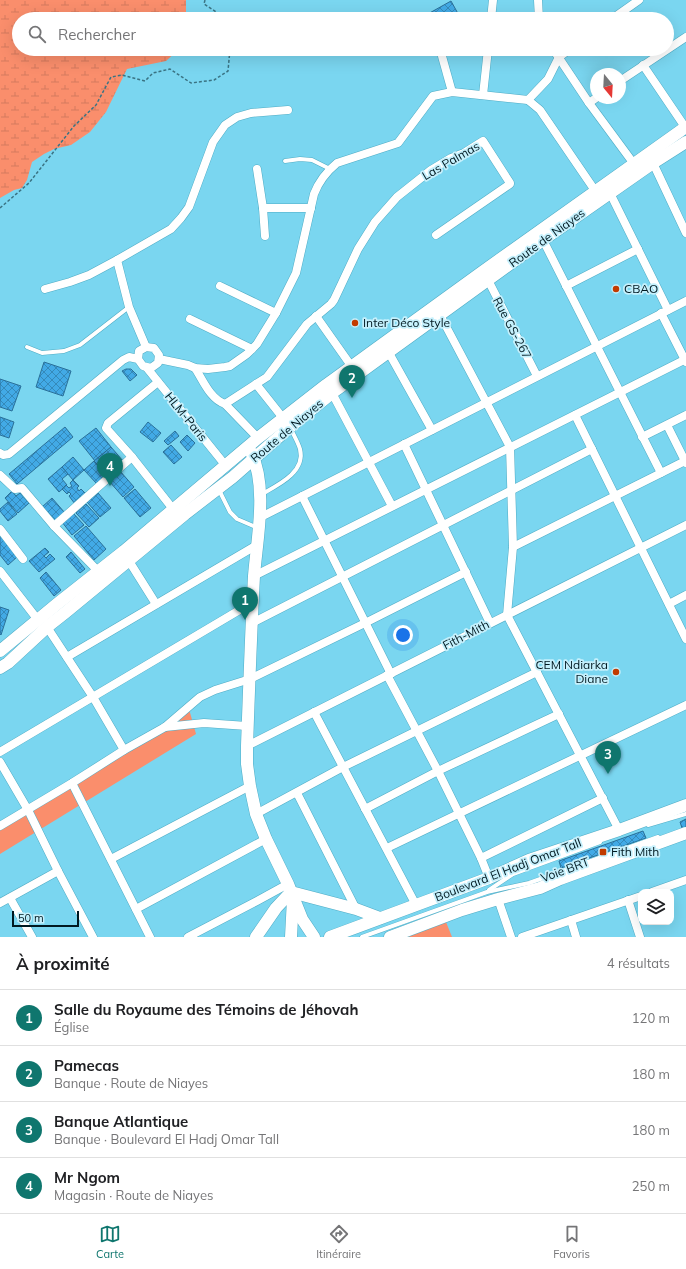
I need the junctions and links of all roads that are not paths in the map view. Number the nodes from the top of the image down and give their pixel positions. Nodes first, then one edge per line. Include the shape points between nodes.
1 (493, 0) edge
2 (538, 0) edge
3 (639, 0) edge
4 (492, 12) edge
5 (539, 12) edge
6 (622, 12) edge
7 (686, 37) edge
8 (674, 45) edge
9 (442, 56) edge
10 (487, 56) edge
11 (657, 56) edge
12 (559, 57) joint
13 (643, 65) junction
14 (626, 77) edge
15 (452, 92) junction
16 (483, 95) junction
17 (528, 100) junction
18 (589, 103) joint
19 (288, 110) dead end
20 (686, 127) edge
21 (686, 142) edge
22 (285, 161) dead end
23 (653, 163) junction
24 (634, 164) junction
25 (257, 169) dead end
26 (330, 169) junction
27 (596, 192) junction
28 (610, 192) junction
29 (263, 208) junction
30 (311, 208) junction
31 (686, 233) edge
32 (436, 235) dead end
33 (265, 236) dead end
34 (543, 240) junction
35 (638, 249) junction
36 (117, 260) junction
37 (488, 280) junction
38 (220, 286) dead end
39 (566, 286) junction
40 (45, 289) dead end
41 (686, 301) edge
42 (129, 308) junction
43 (665, 312) junction
44 (276, 313) junction
45 (440, 315) junction
46 (316, 316) junction
47 (190, 319) dead end
48 (596, 346) junction
49 (27, 347) dead end
50 (146, 347) junction
51 (252, 349) junction
52 (389, 353) junction
53 (138, 359) junction
54 (159, 359) junction
55 (686, 360) edge
56 (352, 367) junction
57 (146, 368) junction
58 (194, 368) junction
59 (537, 376) junction
60 (158, 382) junction
61 (256, 384) junction
62 (620, 392) junction
63 (332, 394) junction
64 (485, 403) junction
65 (225, 404) junction
66 (575, 415) junction
67 (686, 415) edge
68 (286, 423) junction
69 (667, 425) junction
70 (432, 430) junction
71 (642, 437) junction
72 (258, 438) junction
73 (404, 444) junction
74 (248, 447) junction
75 (510, 447) junction
76 (592, 450) junction
77 (0, 453) edge
78 (132, 457) junction
79 (254, 458) junction
80 (370, 462) junction
81 (685, 462) edge
82 (226, 466) junction
83 (661, 473) junction
84 (0, 475) edge
85 (219, 488) junction
86 (426, 490) junction
87 (511, 492) junction
88 (259, 495) junction
89 (302, 496) junction
90 (615, 496) junction
91 (392, 506) junction
92 (173, 509) junction
93 (259, 523) junction
94 (443, 525) junction
95 (686, 525) edge
96 (54, 526) junction
97 (0, 529) edge
98 (324, 541) junction
99 (256, 545) junction
100 (513, 547) junction
101 (641, 548) junction
102 (23, 559) dead end
103 (129, 561) junction
104 (0, 571) edge
105 (99, 572) junction
106 (466, 572) junction
107 (254, 576) junction
108 (342, 576) junction
109 (686, 595) edge
110 (253, 602) junction
111 (156, 604) junction
112 (669, 604) junction
113 (507, 615) junction
114 (252, 623) junction
115 (365, 623) junction
116 (490, 623) junction
117 (42, 624) junction
118 (686, 638) edge
119 (0, 651) edge
120 (67, 657) junction
121 (0, 668) edge
122 (537, 672) junction
123 (389, 674) junction
124 (250, 679) junction
125 (93, 697) junction
126 (686, 705) edge
127 (314, 712) junction
128 (559, 714) junction
129 (248, 726) junction
130 (165, 727) junction
131 (416, 732) junction
132 (247, 746) junction
133 (124, 750) junction
134 (0, 752) edge
135 (581, 755) junction
136 (0, 762) edge
137 (343, 767) junction
138 (438, 771) junction
139 (72, 783) junction
140 (250, 786) junction
141 (297, 792) junction
142 (602, 798) junction
143 (686, 805) edge
144 (365, 809) junction
145 (28, 810) junction
146 (256, 814) junction
147 (458, 814) junction
148 (686, 814) edge
149 (0, 826) edge
150 (641, 828) dead end
151 (619, 830) junction
152 (670, 833) dead end
153 (686, 833) edge
154 (664, 835) dead end
155 (266, 839) junction
156 (604, 841) dead end
157 (387, 848) junction
158 (481, 858) junction
159 (111, 859) junction
160 (58, 871) junction
161 (489, 878) junction
162 (686, 880) edge
163 (660, 889) edge
164 (291, 891) junction
165 (487, 892) junction
166 (638, 897) edge
167 (10, 898) junction
168 (498, 899) junction
169 (628, 900) junction
170 (0, 903) edge
171 (416, 905) junction
172 (136, 908) junction
173 (356, 909) junction
174 (380, 918) junction
175 (571, 920) junction
176 (32, 937) edge
177 (93, 937) edge
178 (150, 937) edge
179 (188, 937) edge
180 (256, 937) edge
181 (290, 937) edge
182 (303, 937) edge
183 (310, 937) edge
184 (314, 937) edge
185 (330, 937) edge
186 (362, 937) edge
187 (390, 937) edge
188 (511, 937) edge
189 (522, 937) edge
190 (576, 937) edge
191 (640, 937) edge

1 - 4 street
2 - 5 street
3 - 6 street
7 - 8 street
9 - 15 street
10 - 16 street
11 - 13 street
12 - 17 street via 548,79
12 - 18 street
13 - 14 street
13 - 20 street
15 - 16 street
15 - 26 street via 430,98 398,143 337,163
16 - 17 street
17 - 27 street via 540,110
18 - 24 street
19 - 36 street via 251,113 237,117 225,125 212,142 189,207 181,218 171,229
20 - 24 main road, Route de Niayes
21 - 23 main road, Route de Niayes
22 - 26 lane via 312,160
23 - 28 main road, Route de Niayes
23 - 31 street
24 - 27 main road, Route de Niayes
25 - 29 street
26 - 30 street via 318,185
27 - 56 main road, Route de Niayes
28 - 34 main road, Route de Niayes
28 - 35 street
29 - 30 street
29 - 33 street
30 - 44 street via 296,273
32 - 46 street, Las Palmas via 510,184 483,141 431,170 397,196 375,222 358,249 334,300
34 - 37 main road, Route de Niayes
34 - 39 street
35 - 39 street
35 - 43 street
36 - 40 street via 89,275
36 - 42 street
37 - 45 main road, Route de Niayes
37 - 59 street, Rue GS-267
38 - 44 street
39 - 48 street
41 - 43 street
42 - 49 lane via 80,345 64,351 42,353
42 - 50 street
43 - 48 street
43 - 55 street
44 - 51 street
45 - 52 main road, Route de Niayes
45 - 64 street
46 - 56 street
46 - 61 street via 307,324 267,377
47 - 51 street
48 - 59 street
48 - 62 street
50 - 53 street via 139,351
50 - 54 street via 154,348
51 - 58 street via 230,366
52 - 63 main road, Route de Niayes
52 - 70 street
53 - 57 street
53 - 77 street via 129,357 123,360 8,454
54 - 57 street via 155,366
54 - 58 street
55 - 62 street
56 - 68 main road, Route de Niayes
57 - 60 street, HLM-Paris
58 - 65 street via 214,397
59 - 64 street
60 - 78 street via 106,425
60 - 82 street, HLM-Paris
61 - 65 street
61 - 68 street
62 - 66 street
62 - 71 street
63 - 68 main road, Route de Niayes
63 - 80 street
64 - 70 street
64 - 75 street
65 - 72 street
66 - 75 street
66 - 76 street
67 - 69 street
68 - 72 main road, Route de Niayes
68 - 79 main road, Route de Niayes
68 - 88 lane via 300,450 299,463 292,475
69 - 71 street
69 - 81 street
70 - 73 street
71 - 83 street
72 - 74 main road, Route de Niayes
73 - 80 street
73 - 86 street
74 - 79 main road
74 - 82 main road, Route de Niayes
75 - 86 street
75 - 87 street
76 - 87 street
76 - 90 street
78 - 92 street
78 - 96 street
79 - 85 main road, Route de Niayes
79 - 88 main road
80 - 89 street
80 - 91 street
81 - 83 street
82 - 92 main road, Route de Niayes
83 - 90 street
84 - 96 street via 15,489 22,488
85 - 93 lane via 230,512 237,519
85 - 103 main road, Route de Niayes
86 - 91 street
86 - 94 street
87 - 94 street
87 - 100 street
88 - 93 main road
89 - 93 street
89 - 98 street
90 - 100 street
90 - 101 street
91 - 98 street
92 - 105 main road, Route de Niayes
93 - 99 main road
94 - 106 street
94 - 108 street
95 - 101 street, Fith-Mith
96 - 105 street
97 - 102 street
98 - 107 street
98 - 108 street
99 - 107 main road
99 - 111 street
100 - 113 street
101 - 112 street
101 - 113 street, Fith-Mith
103 - 111 street
103 - 117 main road, Route de Niayes
104 - 117 street
105 - 117 main road, Route de Niayes via 57,604
106 - 115 street
106 - 116 street
107 - 110 main road
108 - 114 street
108 - 115 street
109 - 112 street
110 - 114 main road
110 - 125 street
111 - 120 street
112 - 118 street
113 - 116 street, Fith-Mith
113 - 122 street
114 - 124 main road
115 - 123 street
115 - 124 street
116 - 123 street, Fith-Mith
117 - 119 main road, Route de Niayes
117 - 120 street
117 - 121 main road, Route de Niayes via 8,663
120 - 125 street
122 - 128 street
122 - 131 street
123 - 127 street, Fith-Mith
123 - 131 street
124 - 129 main road
124 - 130 street via 200,697
125 - 133 street
125 - 134 street
126 - 135 street
127 - 132 street, Fith-Mith
127 - 137 street
128 - 135 street
128 - 138 street
129 - 130 street via 204,723
129 - 132 main road
130 - 133 street
131 - 137 street
131 - 138 street
132 - 140 main road
133 - 139 street
135 - 142 street
135 - 147 street
136 - 145 street
137 - 141 street
137 - 144 street
138 - 144 street
138 - 147 street
139 - 145 street
139 - 159 street
140 - 146 main road
140 - 159 street
141 - 146 street
141 - 173 street
142 - 151 street
142 - 158 street
143 - 151 main road, Boulevard El Hadj Omar Tall
144 - 157 street
145 - 149 street
145 - 160 street
146 - 155 main road
147 - 157 street
147 - 158 street
148 - 150 lane
151 - 161 main road, Boulevard El Hadj Omar Tall via 529,860
152 - 153 lane
153 - 168 main road, Boulevard El Hadj Omar Tall via 540,888
154 - 165 lane, Voie BRT via 529,883
155 - 164 main road
155 - 172 street
156 - 165 lane, Voie BRT via 514,874
157 - 171 street
158 - 161 street
159 - 172 street
160 - 167 street
160 - 177 street
161 - 171 main road, Boulevard El Hadj Omar Tall
162 - 163 street
164 - 173 main road
164 - 179 street via 257,902
164 - 180 main road
164 - 181 main road
164 - 184 main road via 302,919
165 - 186 lane, Voie BRT
166 - 169 street
167 - 170 street
167 - 176 street
168 - 187 main road, Boulevard El Hadj Omar Tall
168 - 188 street
169 - 175 street
169 - 191 street
171 - 174 main road, Boulevard El Hadj Omar Tall
172 - 178 street
173 - 174 main road
174 - 185 main road, Boulevard El Hadj Omar Tall
175 - 189 street
175 - 190 street
182 - 183 main road

